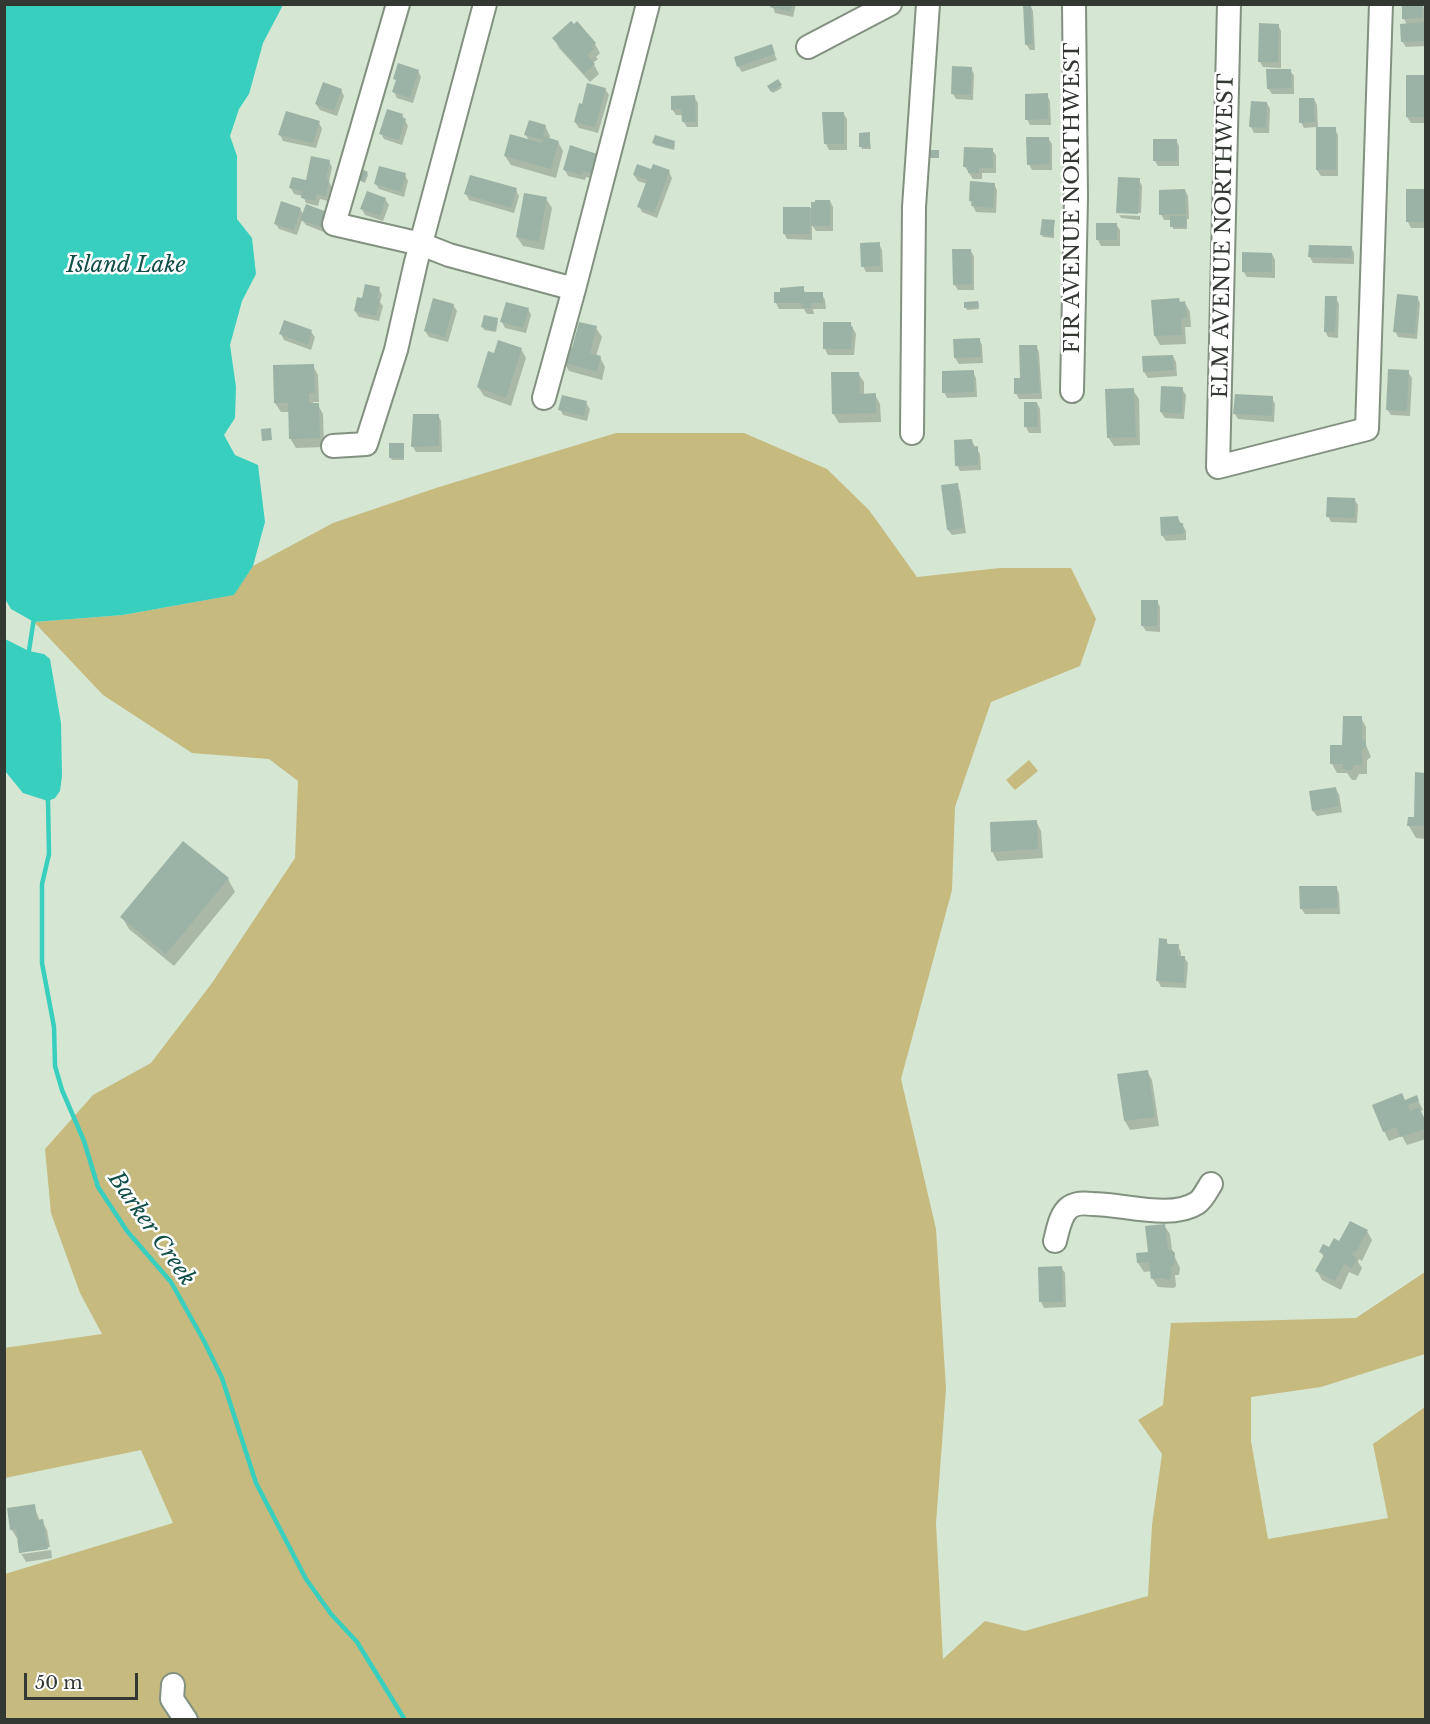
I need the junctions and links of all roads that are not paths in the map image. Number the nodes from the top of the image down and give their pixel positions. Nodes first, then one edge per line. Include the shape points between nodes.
1 (398, 4) edge
2 (485, 4) edge
3 (648, 4) edge
4 (890, 4) edge
5 (928, 4) edge
6 (1074, 4) edge
7 (1229, 4) edge
8 (1381, 4) edge
9 (808, 47) dead end
10 (421, 244) junction
11 (574, 289) junction
12 (1072, 391) dead end
13 (544, 398) dead end
14 (912, 433) dead end
15 (333, 446) dead end
16 (1211, 1184) dead end
17 (1055, 1241) dead end
18 (168, 1693) dead end
19 (186, 1719) edge

1 - 10 street via 334,224
2 - 10 street
3 - 11 street
4 - 9 street
5 - 14 street via 914,207
6 - 12 street, FIR AVENUE NORTHWEST
7 - 8 street, ELM AVENUE NORTHWEST via 1218,467 1367,429
10 - 11 street
10 - 15 street via 396,350 366,444
11 - 13 street
16 - 17 street via 1199,1202 1183,1209 1081,1203 1070,1207 1062,1216
18 - 19 street

